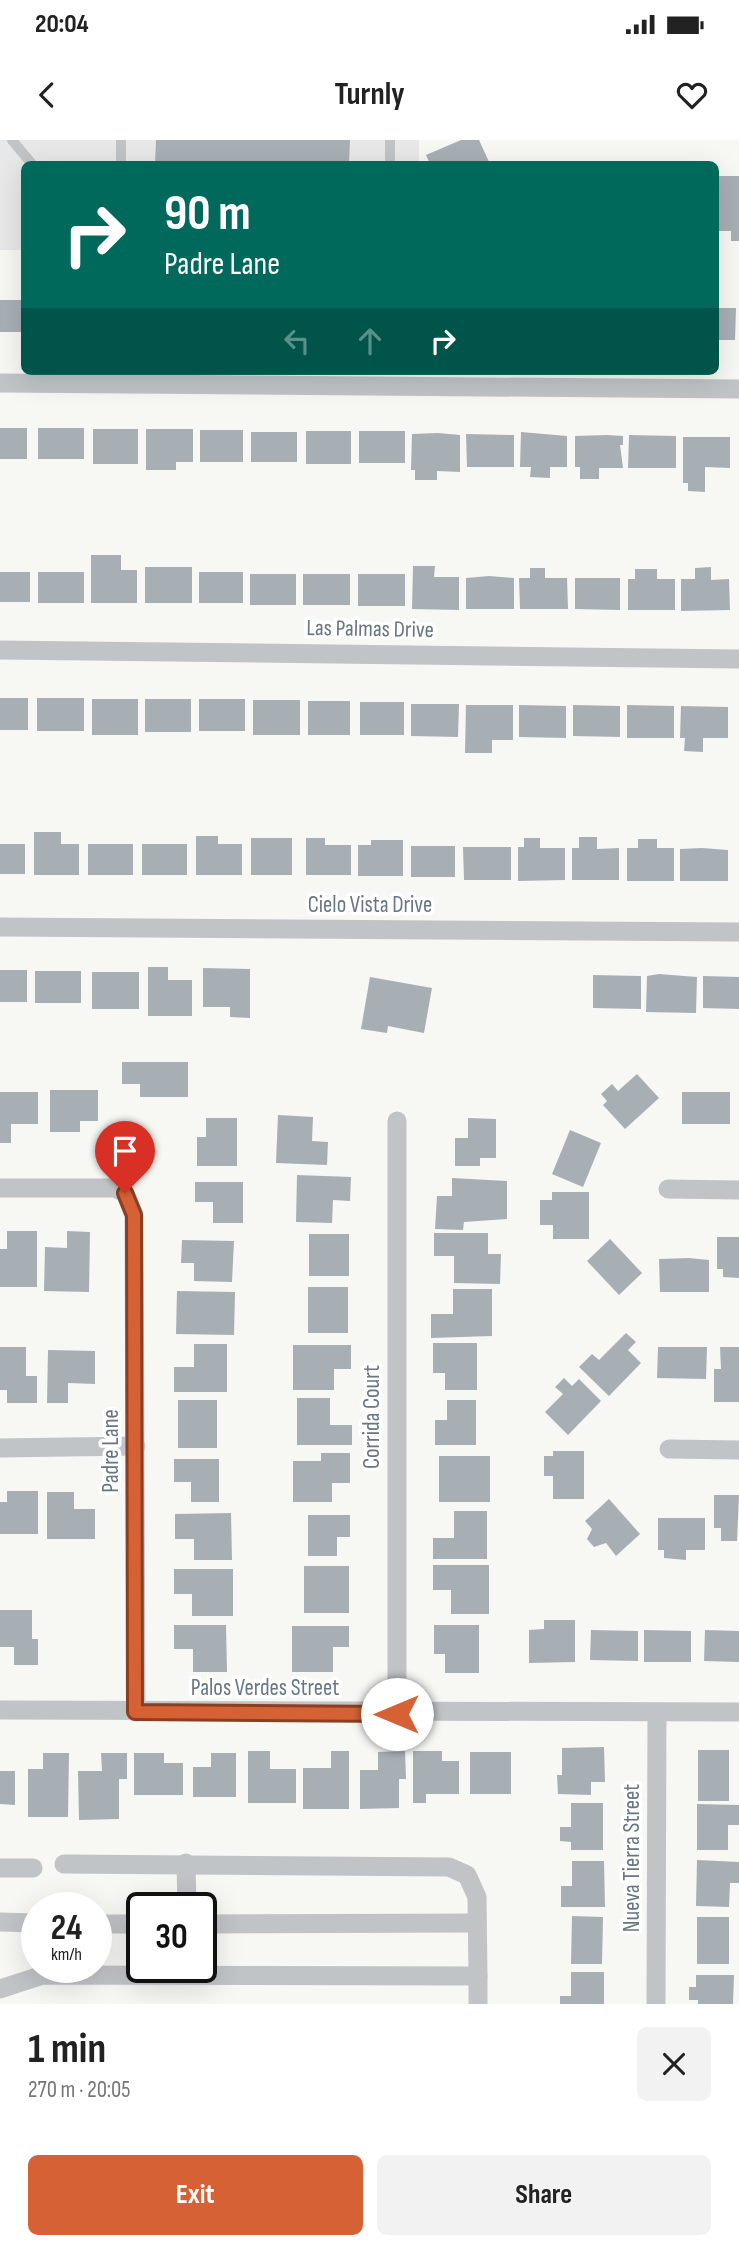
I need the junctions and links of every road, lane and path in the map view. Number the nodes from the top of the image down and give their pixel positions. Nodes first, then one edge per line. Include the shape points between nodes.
1 (12, 140) edge
2 (121, 140) edge
3 (390, 140) edge
4 (30, 161) edge
5 (121, 161) edge
6 (390, 161) edge
7 (0, 383) edge
8 (739, 390) edge
9 (0, 650) edge
10 (739, 659) edge
11 (0, 928) edge
12 (739, 932) edge
13 (397, 1121) dead end
14 (0, 1188) edge
15 (668, 1189) dead end
16 (739, 1190) edge
17 (136, 1446) junction
18 (0, 1448) edge
19 (669, 1450) dead end
20 (739, 1450) edge
21 (0, 1710) edge
22 (135, 1712) junction
23 (739, 1712) edge
24 (657, 1713) junction
25 (397, 1714) junction
26 (186, 1863) junction
27 (64, 1864) dead end
28 (0, 1868) edge
29 (33, 1868) dead end
30 (187, 1892) edge
31 (0, 1923) edge
32 (21, 1923) edge
33 (477, 1923) junction
34 (217, 1924) edge
35 (217, 1972) edge
36 (126, 1973) edge
37 (478, 1976) junction
38 (0, 1989) edge
39 (0, 1996) edge
40 (5, 2004) edge
41 (478, 2004) edge
42 (656, 2004) edge

1 - 4 lane
2 - 5 lane
3 - 6 lane
7 - 8 street
9 - 10 street, Las Palmas Drive
11 - 12 street, Cielo Vista Drive
13 - 25 street, Corrida Court
14 - 17 street, Padre Lane via 114,1188 125,1193 134,1215
15 - 16 street
17 - 18 street
17 - 22 street, Padre Lane
19 - 20 street
21 - 22 street, Palos Verdes Street
22 - 25 street, Palos Verdes Street
23 - 24 street, Palos Verdes Street
24 - 25 street, Palos Verdes Street
24 - 42 street, Nueva Tierra Street
26 - 27 street
26 - 30 street
26 - 33 street via 449,1867 464,1871 473,1885
28 - 29 street
31 - 32 street
33 - 34 street
33 - 37 street
35 - 37 street
36 - 38 street via 43,1975
37 - 41 street
39 - 40 street

